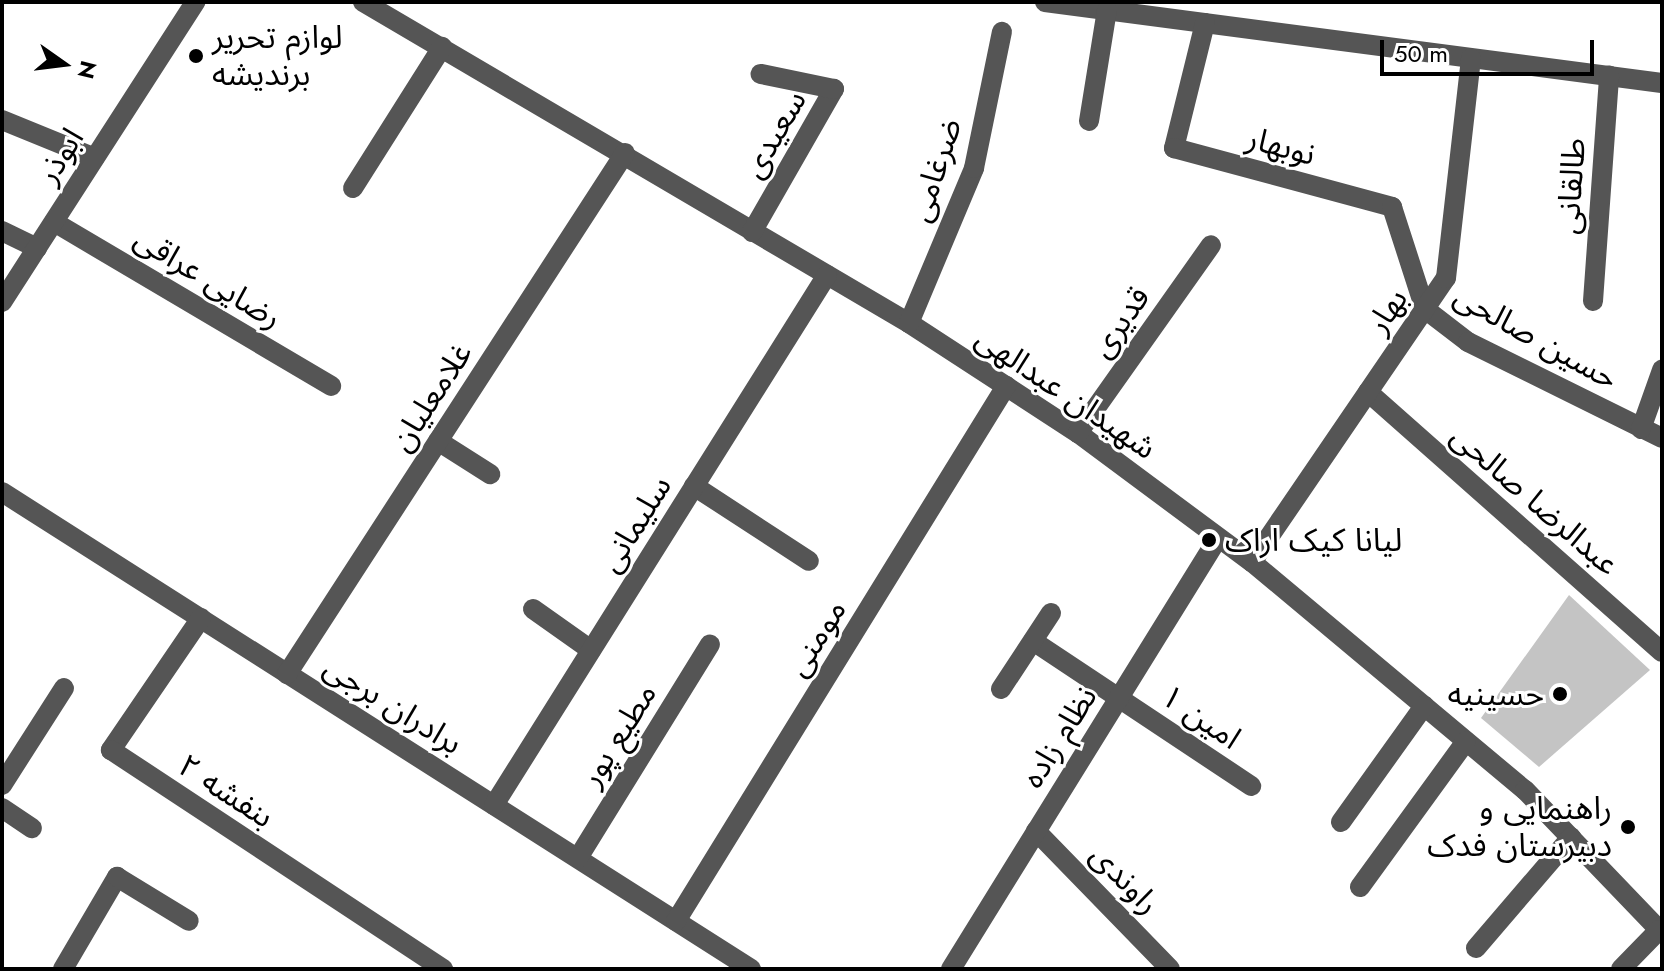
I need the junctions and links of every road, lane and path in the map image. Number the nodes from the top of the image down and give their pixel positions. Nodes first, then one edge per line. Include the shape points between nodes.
1 (195, 2) edge
2 (363, 2) edge
3 (1045, 2) edge
4 (390, 8) edge
5 (1107, 10) junction
6 (1205, 23) junction
7 (1002, 32) dead end
8 (442, 47) junction
9 (1471, 58) junction
10 (761, 74) dead end
11 (1609, 76) junction
12 (1662, 83) edge
13 (2, 120) edge
14 (1089, 121) dead end
15 (625, 153) junction
16 (95, 158) junction
17 (353, 188) dead end
18 (54, 222) junction
19 (2, 231) edge
20 (752, 232) junction
21 (1211, 245) dead end
22 (37, 248) junction
23 (827, 275) junction
24 (1593, 301) dead end
25 (2, 302) edge
26 (1425, 309) junction
27 (909, 323) junction
28 (1662, 370) edge
29 (331, 386) dead end
30 (1006, 386) junction
31 (1368, 392) junction
32 (1641, 429) junction
33 (1078, 433) junction
34 (1662, 438) edge
35 (438, 441) junction
36 (490, 474) dead end
37 (694, 486) junction
38 (2, 492) edge
39 (1218, 538) junction
40 (809, 561) dead end
41 (1252, 562) junction
42 (533, 609) dead end
43 (1051, 613) dead end
44 (201, 618) junction
45 (1033, 641) junction
46 (710, 644) dead end
47 (591, 650) junction
48 (1662, 652) edge
49 (287, 674) junction
50 (64, 688) dead end
51 (1001, 689) dead end
52 (1119, 698) junction
53 (1424, 706) junction
54 (1466, 741) junction
55 (2, 785) edge
56 (1251, 786) dead end
57 (494, 805) junction
58 (2, 808) edge
59 (1341, 822) dead end
60 (32, 828) dead end
61 (1036, 831) junction
62 (1571, 837) junction
63 (578, 858) junction
64 (1360, 887) dead end
65 (189, 921) dead end
66 (676, 921) junction
67 (1661, 931) edge
68 (1476, 948) dead end
69 (63, 969) edge
70 (443, 969) edge
71 (751, 969) edge
72 (951, 969) edge
73 (1170, 969) edge
74 (1621, 969) edge

1 - 16 street, ابوذر
2 - 4 street, شهیدان عبدالهی
3 - 5 street
4 - 8 street, شهیدان عبدالهی
5 - 6 street
5 - 14 street
6 - 9 street
6 - 26 street, نوبهار via 1174,148 1392,207
7 - 27 street, ضرغامی via 974,168
8 - 15 street, شهیدان عبدالهی
8 - 17 street
9 - 11 street
9 - 26 street, بهار via 1446,278
10 - 20 street, سعیدی via 834,89
11 - 12 street
11 - 24 street, طالقانی
13 - 16 street
15 - 20 street, شهیدان عبدالهی
15 - 35 street, غلامعلیان
16 - 18 street, ابوذر
18 - 22 street, ابوذر
18 - 29 street, رضایی عراقی
19 - 22 street
20 - 23 street, شهیدان عبدالهی
21 - 33 street, قدیری
22 - 25 street, ابوذر
23 - 27 street, شهیدان عبدالهی
23 - 37 street, سلیمانی
26 - 31 street, بهار
26 - 32 street, حسین صالحی via 1468,342
27 - 30 street, شهیدان عبدالهی
28 - 32 street
30 - 33 street, شهیدان عبدالهی
30 - 66 street, مومنی
31 - 41 street, بهار
31 - 48 street, عبدالرضا صالحی
32 - 34 street, حسین صالحی
33 - 39 street, شهیدان عبدالهی
35 - 36 street
35 - 49 street, غلامعلیان
37 - 40 street
37 - 47 street, سلیمانی
38 - 44 street, برادران برجی
39 - 41 street, شهیدان عبدالهی
39 - 52 street, نظام زاده
41 - 53 street, شهیدان عبدالهی
42 - 47 street
43 - 45 street
44 - 49 street, برادران برجی
44 - 70 street, بنفشه ۲ via 111,750
45 - 51 street
45 - 52 street, امین ۱
46 - 63 street, مطیع پور
47 - 57 street, سلیمانی
49 - 57 street, برادران برجی
50 - 55 street
52 - 56 street, امین ۱
52 - 61 street, نظام زاده
53 - 54 street, شهیدان عبدالهی
53 - 59 street
54 - 62 street, شهیدان عبدالهی
54 - 64 street
57 - 63 street, برادران برجی
58 - 60 street
61 - 72 street, نظام زاده
61 - 73 street, راوندی
62 - 67 street, شهیدان عبدالهی
62 - 68 street
63 - 66 street, برادران برجی
65 - 69 street via 117,877
66 - 71 street, برادران برجی
67 - 74 street

